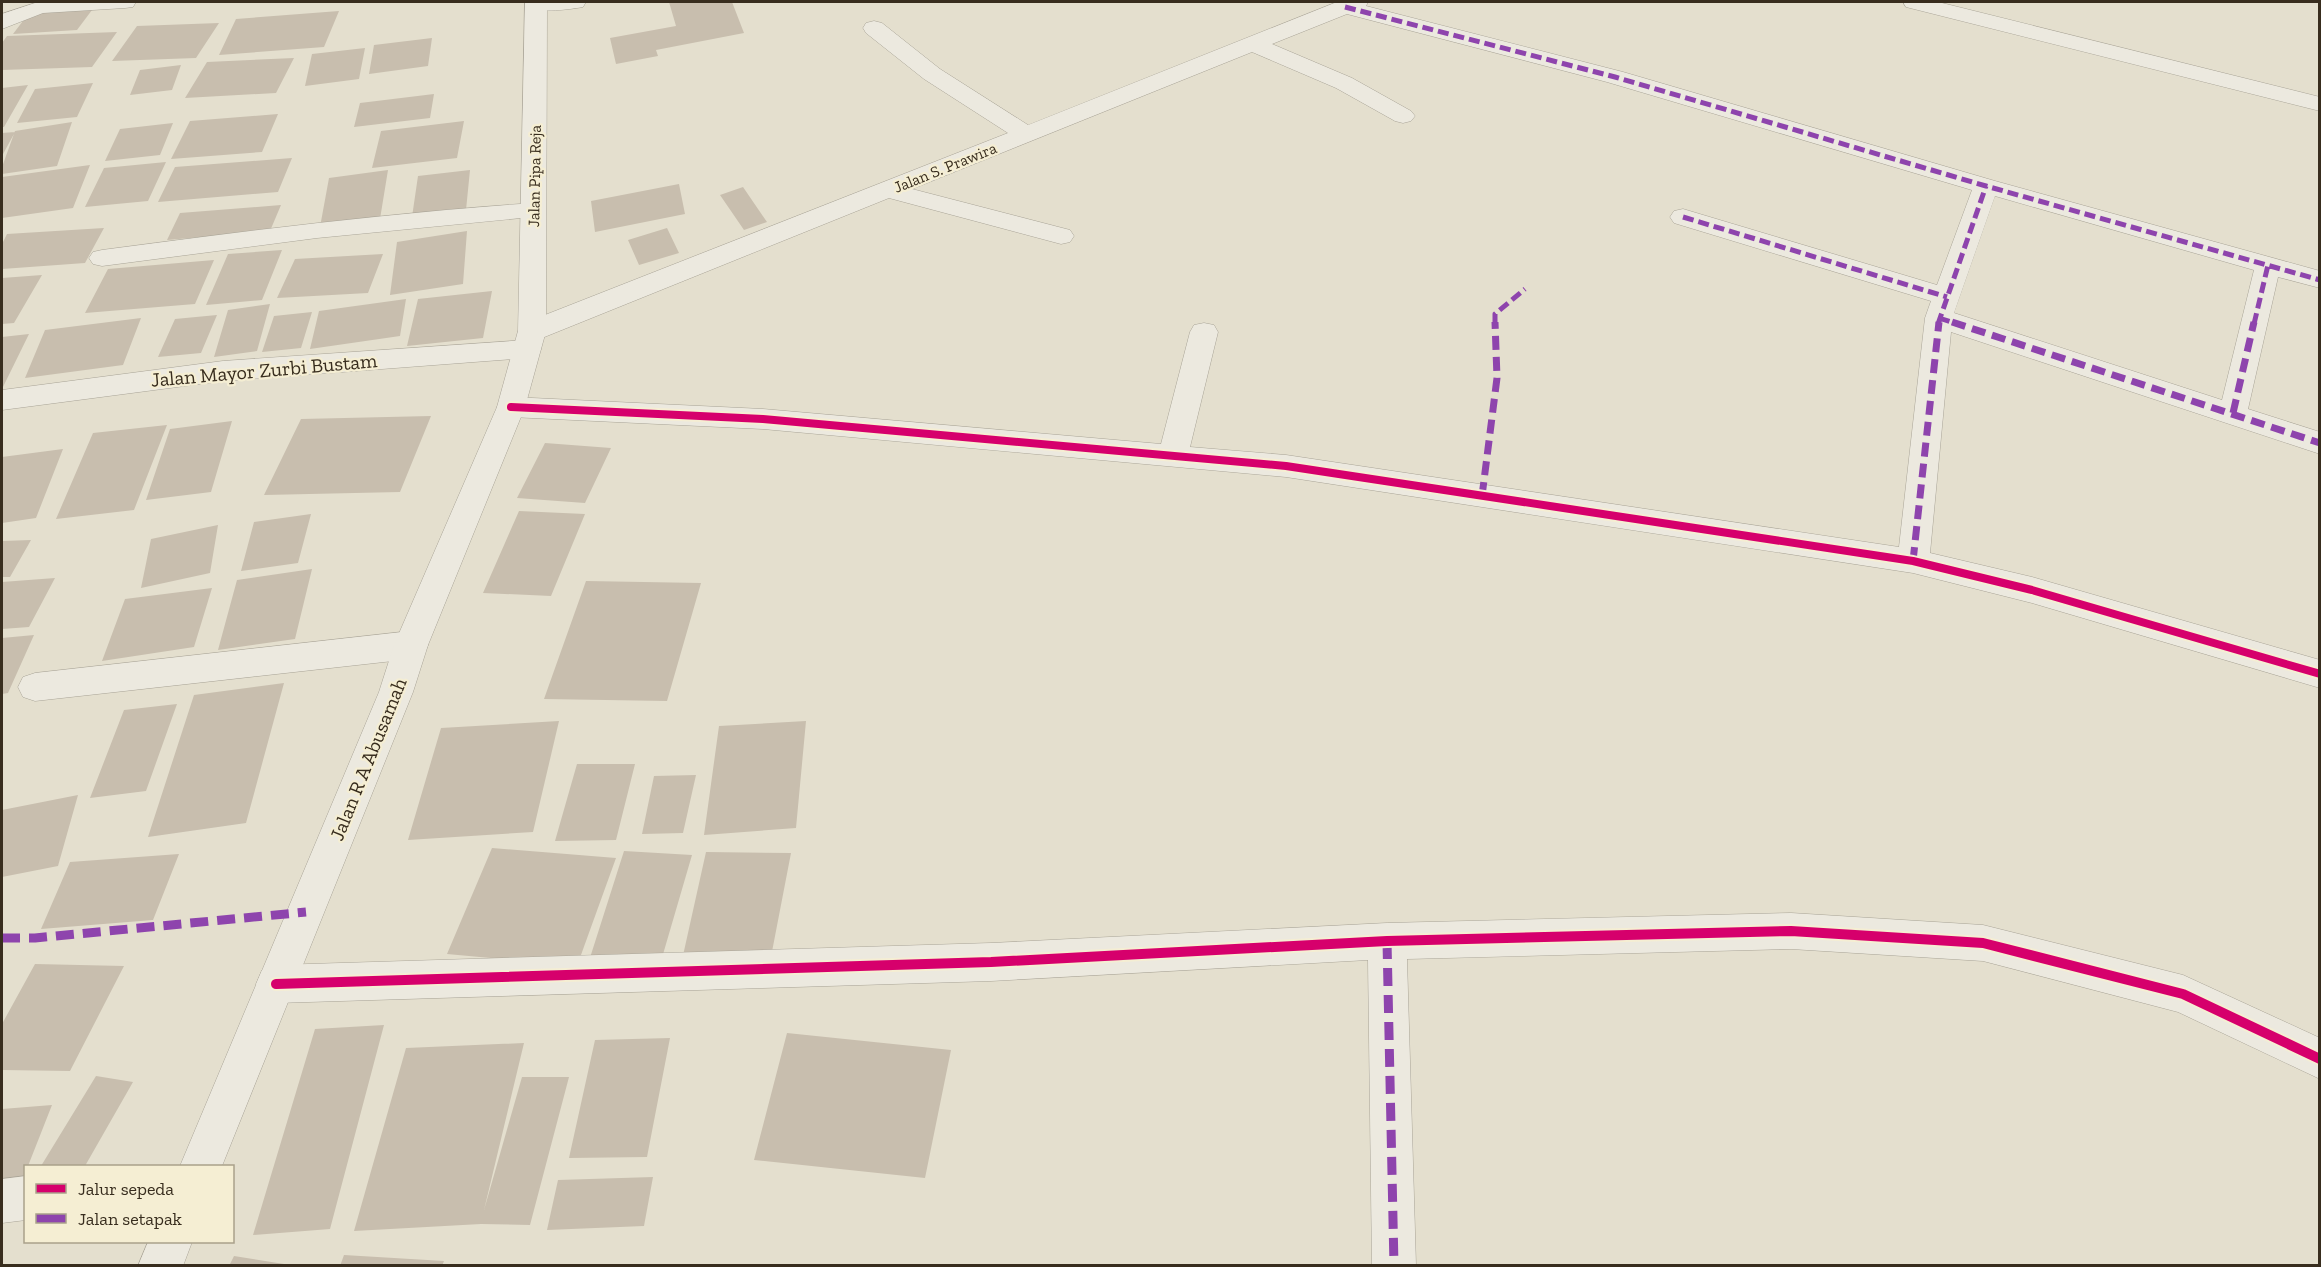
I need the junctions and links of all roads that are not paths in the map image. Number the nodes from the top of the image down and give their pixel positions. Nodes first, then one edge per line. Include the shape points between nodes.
1 (125, 2) edge
2 (575, 2) edge
3 (1914, 2) edge
4 (536, 3) edge
5 (1352, 4) edge
6 (2, 23) edge
7 (874, 28) dead end
8 (1252, 44) junction
9 (2319, 104) edge
10 (1403, 116) dead end
11 (1027, 134) junction
12 (1986, 186) junction
13 (889, 190) junction
14 (533, 211) junction
15 (1683, 217) dead end
16 (1061, 236) dead end
17 (102, 258) dead end
18 (2268, 265) junction
19 (2319, 280) edge
20 (1943, 307) junction
21 (1204, 332) dead end
22 (529, 340) junction
23 (2, 400) edge
24 (511, 407) junction
25 (2233, 413) junction
26 (2319, 443) edge
27 (1173, 455) junction
28 (1913, 561) junction
29 (411, 645) junction
30 (2319, 674) edge
31 (35, 687) dead end
32 (1387, 941) junction
33 (276, 984) junction
34 (2319, 1059) edge
35 (202, 1165) edge
36 (24, 1198) edge
37 (2, 1201) edge
38 (170, 1243) edge
39 (160, 1266) edge
40 (1394, 1266) edge

1 - 6 street via 27,9
2 - 4 street
3 - 9 street
4 - 14 street, Jalan Pipa Reja
5 - 8 street, Jalan S. Prawira
5 - 12 street
7 - 11 street via 932,74
8 - 10 street via 1344,83
8 - 11 street, Jalan S. Prawira
11 - 13 street, Jalan S. Prawira
12 - 18 street
12 - 20 street
13 - 16 street
13 - 22 street, Jalan S. Prawira
14 - 17 street via 439,218
14 - 22 street, Jalan Pipa Reja
15 - 20 street
18 - 19 street
18 - 25 street
20 - 25 street
20 - 28 street
21 - 27 street
22 - 23 street, Jalan Mayor Zurbi Bustam via 223,370
22 - 24 street, Jalan R A Abusamah
24 - 27 street via 763,419
24 - 29 street, Jalan R A Abusamah
25 - 26 street
27 - 28 street via 1286,466
28 - 30 street via 2032,590
29 - 31 street
29 - 33 street, Jalan R A Abusamah via 396,692
32 - 33 street via 991,962
32 - 34 street via 1791,931 1983,943 2183,994
32 - 40 street
33 - 35 street, Jalan R A Abusamah
36 - 37 street
38 - 39 street

